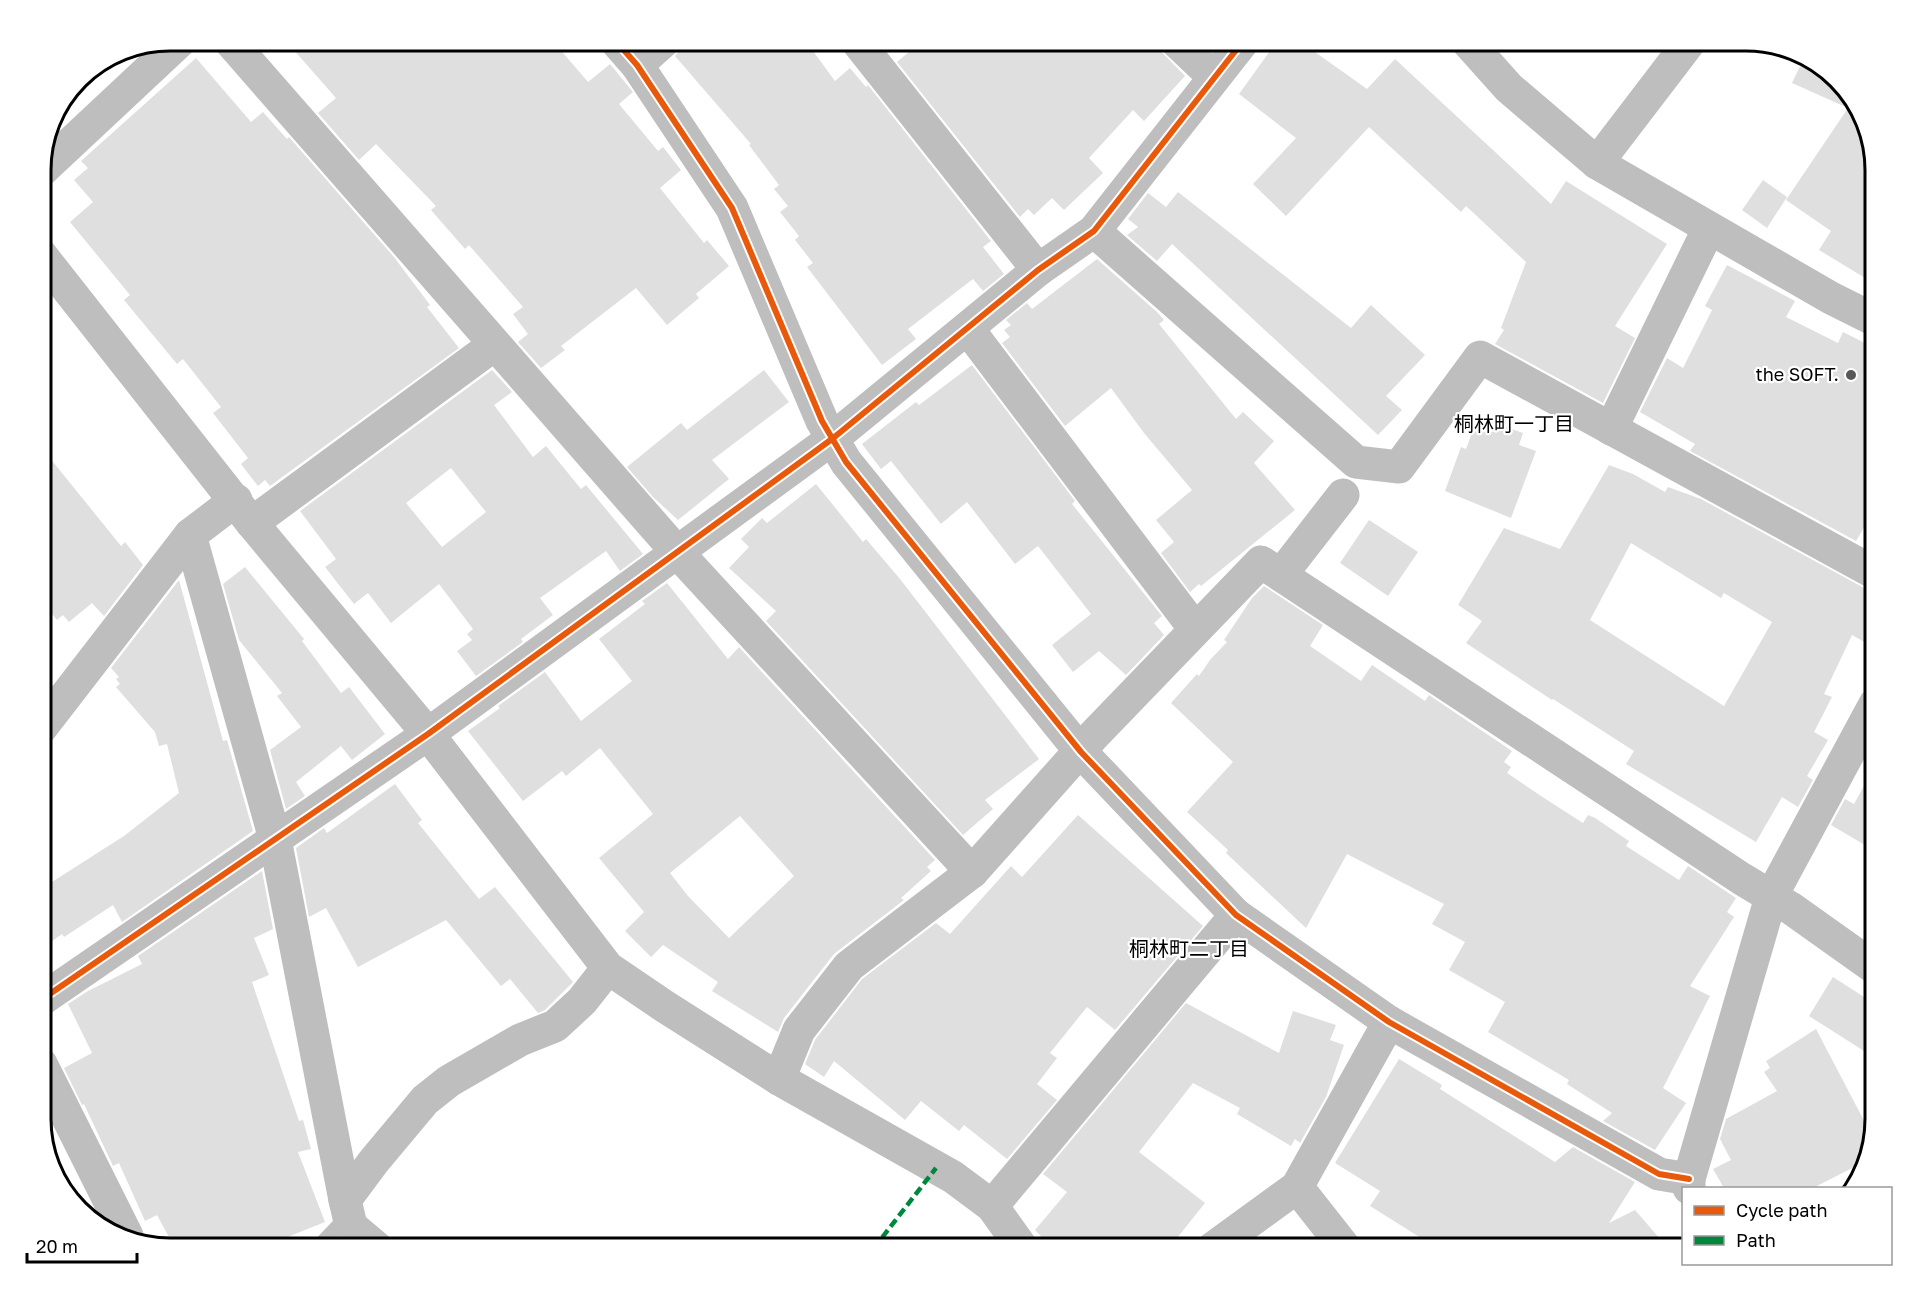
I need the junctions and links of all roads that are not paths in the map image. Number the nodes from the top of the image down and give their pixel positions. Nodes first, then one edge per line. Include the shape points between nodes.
1 (169, 51) edge
2 (240, 51) edge
3 (625, 51) edge
4 (653, 51) edge
5 (865, 51) edge
6 (1187, 51) edge
7 (1235, 51) edge
8 (1476, 51) edge
9 (1683, 51) edge
10 (637, 65) junction
11 (1214, 77) junction
12 (51, 162) edge
13 (1597, 163) junction
14 (1709, 228) junction
15 (1094, 231) junction
16 (51, 268) edge
17 (1038, 270) junction
18 (1865, 315) edge
19 (968, 329) junction
20 (494, 345) junction
21 (1611, 429) junction
22 (832, 439) junction
23 (1343, 495) dead end
24 (244, 512) junction
25 (190, 535) junction
26 (675, 551) junction
27 (1865, 568) edge
28 (1281, 575) junction
29 (1195, 629) junction
30 (51, 715) edge
31 (1865, 723) edge
32 (428, 734) junction
33 (1080, 752) junction
34 (275, 839) junction
35 (972, 872) junction
36 (1771, 897) junction
37 (1236, 915) junction
38 (1865, 961) edge
39 (608, 968) junction
40 (51, 993) edge
41 (1389, 1022) junction
42 (779, 1079) junction
43 (51, 1084) edge
44 (1689, 1184) edge
45 (1297, 1187) junction
46 (992, 1206) junction
47 (342, 1225) edge
48 (123, 1229) edge
49 (362, 1238) edge
50 (1015, 1238) edge
51 (1227, 1238) edge
52 (1338, 1238) edge

1 - 12 street
2 - 20 street
3 - 10 street
4 - 10 street
5 - 17 street
6 - 11 street
7 - 11 street
8 - 13 street via 1509,88
9 - 13 street
10 - 22 street via 732,208
11 - 15 street
13 - 14 street
14 - 18 street
14 - 21 street
15 - 17 street
15 - 21 street via 1356,462 1399,467 1480,357
16 - 24 street
17 - 19 street
19 - 22 street
19 - 29 street
20 - 24 street
20 - 26 street
21 - 27 street
22 - 26 street
22 - 33 street via 846,462
23 - 28 street
24 - 25 street
24 - 32 street
25 - 30 street
25 - 34 street
26 - 32 street
26 - 35 street
28 - 29 street via 1260,562
28 - 36 street
29 - 33 street
31 - 36 street
32 - 34 street
32 - 39 street
33 - 35 street
33 - 37 street
34 - 40 street
34 - 47 street
35 - 42 street via 849,966 799,1030
36 - 38 street
36 - 44 street
37 - 41 street
37 - 46 street
39 - 42 street
39 - 47 street via 582,1001 555,1026 520,1040 449,1081 425,1100 374,1161
41 - 44 street via 1659,1174
41 - 45 street
42 - 46 street via 952,1177
43 - 48 street
45 - 51 street
45 - 52 street
46 - 50 street
47 - 49 street

